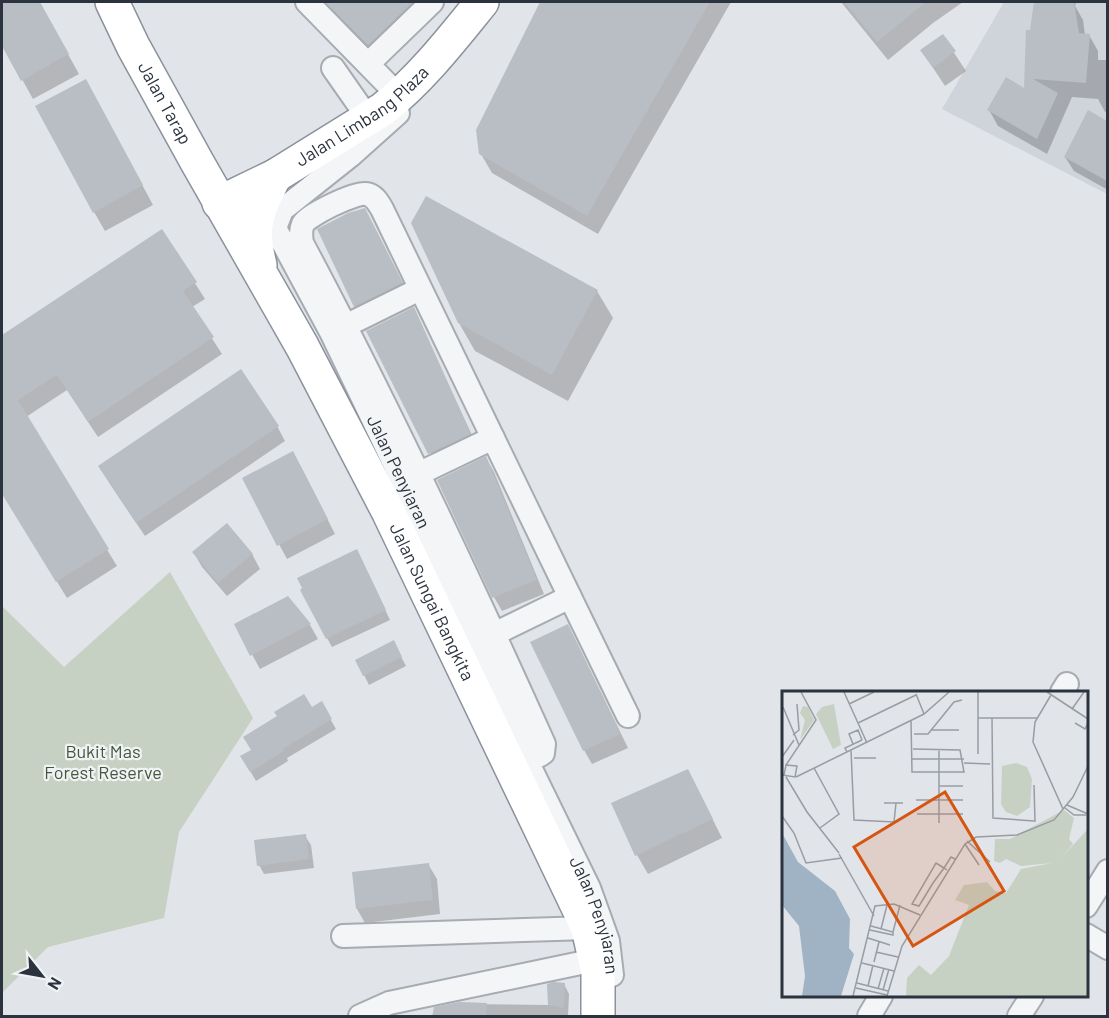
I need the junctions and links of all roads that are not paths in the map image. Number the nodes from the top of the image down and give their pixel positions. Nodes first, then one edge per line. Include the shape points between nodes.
1 (112, 2) edge
2 (308, 2) edge
3 (432, 2) edge
4 (482, 2) edge
5 (491, 2) edge
6 (368, 64) junction
7 (333, 68) dead end
8 (399, 96) junction
9 (368, 118) junction
10 (197, 162) junction
11 (275, 176) junction
12 (219, 203) junction
13 (264, 281) junction
14 (420, 288) junction
15 (326, 335) junction
16 (493, 438) junction
17 (418, 474) junction
18 (570, 597) junction
19 (483, 656) junction
20 (628, 716) dead end
21 (519, 765) junction
22 (1107, 871) edge
23 (1088, 903) edge
24 (588, 928) junction
25 (343, 936) dead end
26 (1088, 936) edge
27 (1107, 948) edge
28 (595, 960) junction
29 (880, 997) edge
30 (1031, 997) edge
31 (360, 1017) edge
32 (598, 1017) edge
33 (610, 1017) edge
34 (869, 1017) edge
35 (1019, 1017) edge

1 - 10 highway, Jalan Tarap
2 - 6 street
3 - 6 street
4 - 8 highway, Jalan Limbang Plaza
5 - 15 street via 438,73 350,156 282,210 275,228
6 - 8 street
7 - 9 street
8 - 9 highway, Jalan Limbang Plaza
9 - 11 highway, Jalan Limbang Plaza
10 - 11 highway via 239,178
10 - 12 highway, Jalan Tarap
11 - 12 highway, Jalan Limbang Plaza
11 - 13 highway via 255,221 255,245
12 - 13 highway, Jalan Sungai Bangkita
13 - 15 highway, Jalan Sungai Bangkita
14 - 15 street
14 - 15 street via 373,196 356,195 311,216 300,232
14 - 16 street
15 - 17 street
15 - 19 highway, Jalan Sungai Bangkita via 388,513
16 - 17 street
16 - 18 street
17 - 19 street
18 - 19 street
18 - 20 street
19 - 21 highway, Jalan Sungai Bangkita
19 - 21 street via 544,744 543,753
21 - 24 highway, Jalan Sungai Bangkita
21 - 33 street, Jalan Penyiaran via 589,888 608,941 614,985
22 - 23 street
24 - 25 street
24 - 28 highway, Jalan Sungai Bangkita
26 - 27 street
28 - 31 street via 388,1003
28 - 32 highway, Jalan Sungai Bangkita
29 - 34 street
30 - 35 street

